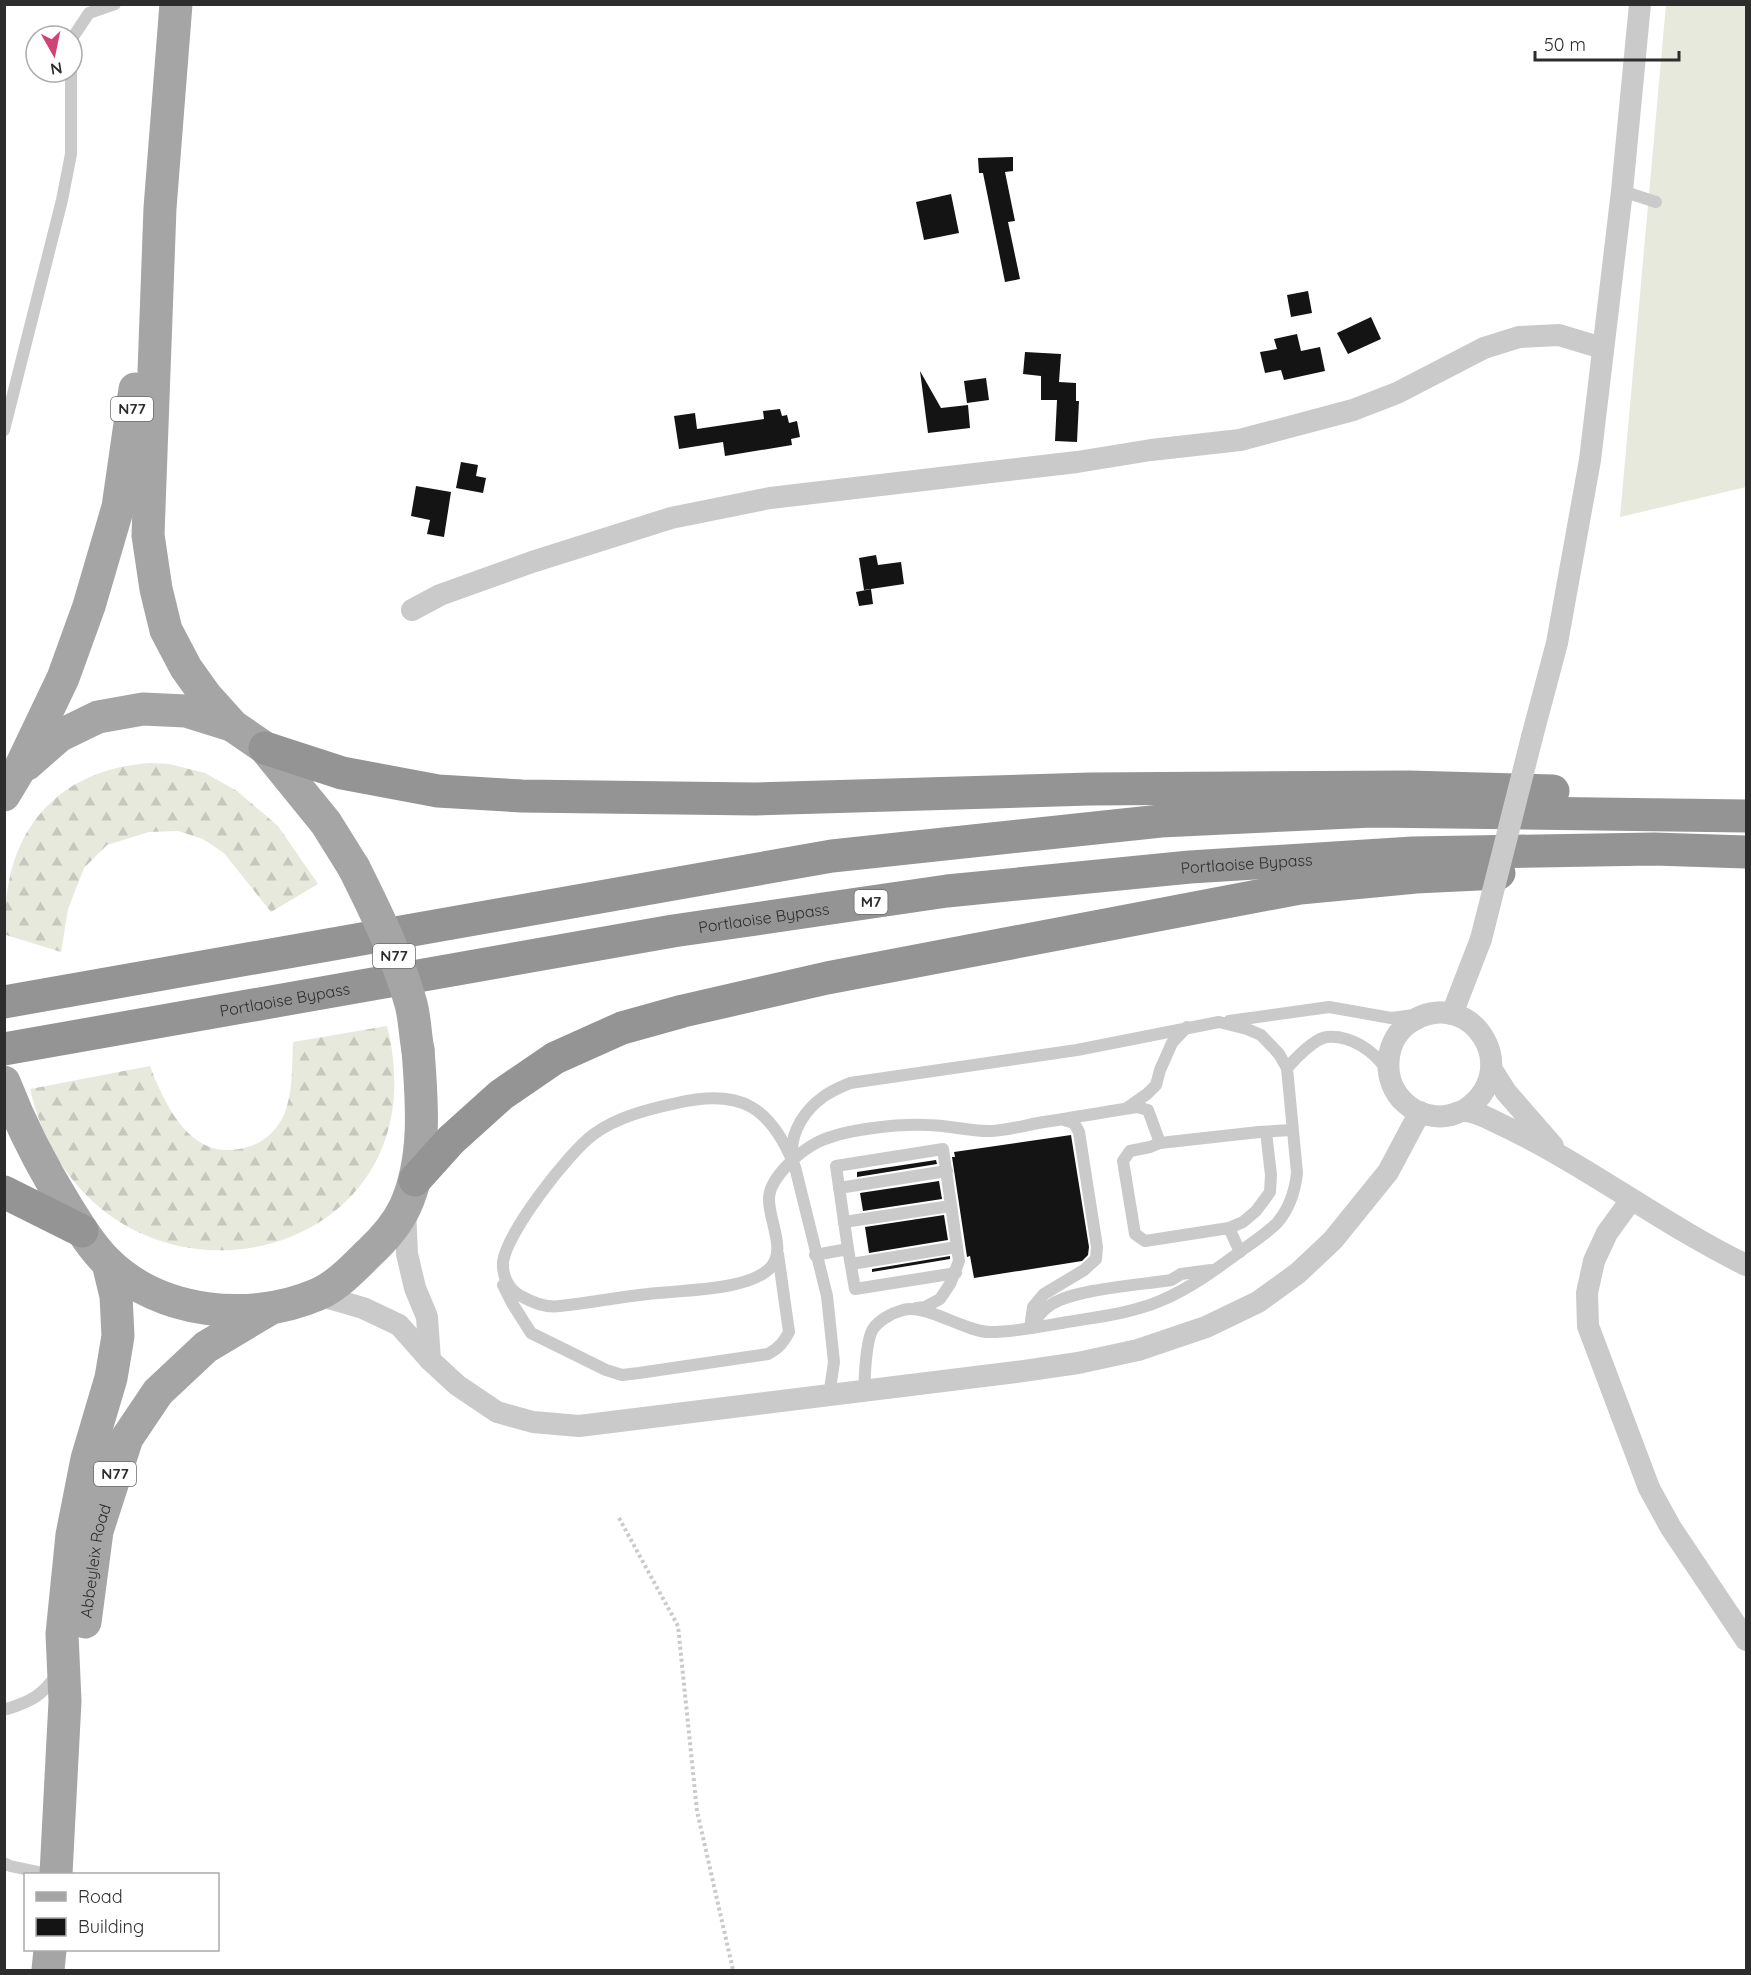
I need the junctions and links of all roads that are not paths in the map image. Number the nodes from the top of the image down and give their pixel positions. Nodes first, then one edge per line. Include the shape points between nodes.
1 (115, 4) edge
2 (1640, 4) edge
3 (172, 5) edge
4 (82, 24) edge
5 (71, 84) edge
6 (1622, 191) junction
7 (1656, 202) dead end
8 (160, 208) junction
9 (1602, 348) junction
10 (4, 430) edge
11 (412, 610) dead end
12 (233, 726) junction
13 (264, 748) junction
14 (11, 783) edge
15 (1746, 796) edge
16 (1746, 816) edge
17 (1746, 852) edge
18 (1746, 869) edge
19 (4, 1002) edge
20 (1441, 1014) junction
21 (1219, 1022) junction
22 (1187, 1027) junction
23 (4, 1049) edge
24 (1287, 1068) junction
25 (1492, 1070) junction
26 (1388, 1073) junction
27 (4, 1082) edge
28 (1126, 1108) junction
29 (1463, 1111) junction
30 (1420, 1112) junction
31 (1062, 1119) junction
32 (1292, 1130) junction
33 (1266, 1132) junction
34 (1160, 1143) junction
35 (1560, 1154) junction
36 (792, 1161) junction
37 (947, 1171) junction
38 (839, 1188) junction
39 (4, 1192) edge
40 (410, 1194) junction
41 (1631, 1200) junction
42 (951, 1206) junction
43 (844, 1222) junction
44 (1229, 1228) junction
45 (82, 1231) junction
46 (957, 1247) junction
47 (777, 1249) junction
48 (848, 1249) junction
49 (1240, 1252) junction
50 (815, 1254) junction
51 (108, 1263) junction
52 (851, 1264) junction
53 (503, 1265) junction
54 (1746, 1265) edge
55 (1215, 1270) junction
56 (956, 1273) junction
57 (318, 1295) junction
58 (905, 1309) junction
59 (270, 1310) junction
60 (1030, 1328) junction
61 (430, 1360) junction
62 (865, 1392) junction
63 (829, 1396) junction
64 (1746, 1640) edge
65 (63, 1667) junction
66 (64, 1701) junction
67 (4, 1708) edge
68 (4, 1863) edge
69 (40, 1873) edge
70 (56, 1873) edge
71 (50, 1951) edge
72 (48, 1971) edge

1 - 4 lane via 89,13
2 - 6 street
3 - 8 main road, N77
5 - 10 lane via 71,154
6 - 7 lane
6 - 9 street
8 - 12 main road, N77 via 148,535 166,630 186,668
8 - 14 main road, N77 via 118,507 63,678
9 - 11 street via 1559,335 1519,337 1484,348 1397,393 1353,410 1240,440 770,498 671,518 440,595
9 - 20 street, bridge via 1590,460 1557,643 1480,939
12 - 13 main road, N77
12 - 14 main road, N77 via 186,711 143,709 98,717 59,736
13 - 15 highway via 342,773 427,789 522,796 755,799 1090,789 1409,787
13 - 40 main road, N77, bridge via 326,823 354,868 377,914 411,1006 422,1103
16 - 19 highway via 1360,811 1161,821 856,853
17 - 23 highway, Portlaoise Bypass / M7 via 1654,849 1413,853 1190,867 947,891 662,933
18 - 40 highway via 1573,870 1416,877 1300,888 827,978 683,1011 622,1028 555,1058 501,1095 451,1140
20 - 21 lane via 1391,1018 1329,1007
20 - 25 street via 1472,1023 1480,1031 1490,1050
20 - 26 street via 1410,1023 1395,1039
21 - 22 lane
21 - 24 lane via 1261,1035
22 - 28 lane via 1172,1043 1156,1085
22 - 36 lane via 1077,1050 850,1083 823,1097 803,1119 795,1130
24 - 26 lane via 1326,1037 1352,1041 1377,1056
24 - 32 lane
25 - 29 street via 1486,1090
25 - 35 street
26 - 30 street via 1398,1095
27 - 45 main road, N77 via 46,1174
28 - 31 lane
28 - 34 lane via 1148,1110
29 - 30 street via 1443,1116
29 - 35 street via 1484,1117
30 - 62 street via 1388,1172 1333,1240 1298,1273 1258,1302 1206,1327 1138,1350 1078,1363
31 - 36 lane via 992,1131 927,1125 868,1129 837,1134
31 - 60 lane via 1074,1123 1079,1132 1096,1259 1044,1294 1033,1307
32 - 33 lane
32 - 49 lane via 1297,1173 1289,1205 1277,1223
33 - 34 lane
33 - 44 lane via 1270,1192 1256,1211
34 - 44 lane via 1130,1150 1123,1161 1135,1234 1145,1241
35 - 41 street
36 - 47 lane via 775,1178 769,1198
36 - 50 lane
36 - 53 lane via 781,1137 741,1101 698,1098 631,1115 595,1133 569,1158 519,1227
37 - 38 lane
37 - 38 lane via 944,1149 836,1166
37 - 42 lane
38 - 43 lane
39 - 45 highway
40 - 57 main road, N77 via 384,1239
40 - 61 street via 407,1254 427,1317
41 - 54 street
41 - 64 street via 1607,1233 1594,1262 1587,1293 1588,1326 1649,1488
42 - 43 lane
42 - 46 lane
43 - 48 lane
44 - 49 lane
45 - 51 main road, N77
46 - 52 lane
46 - 56 lane
47 - 53 lane via 776,1260 769,1269 734,1285 553,1307 516,1293
47 - 53 lane via 789,1332 778,1349 768,1354 622,1375 531,1333 503,1287
48 - 50 lane
48 - 52 lane
49 - 55 lane
50 - 63 lane via 827,1296 834,1362
51 - 59 main road, N77 via 165,1298 204,1308
51 - 65 main road, Abbeyleix Road / N77 via 116,1296 118,1336 72,1535 62,1634
52 - 56 lane via 855,1289
55 - 60 lane via 1159,1301 1118,1313
55 - 60 lane via 1069,1296 1040,1313
56 - 58 lane via 940,1299 925,1307
57 - 59 main road, N77
57 - 61 street via 363,1308 399,1325
58 - 60 lane via 925,1311 987,1332
58 - 62 lane via 886,1317 872,1330
59 - 66 main road, Abbeyleix Road / N77 via 206,1347 158,1392 127,1438 97,1531 83,1636
61 - 63 street via 497,1412 533,1422 579,1426
62 - 63 street
65 - 66 main road, Abbeyleix Road / N77
65 - 67 lane via 44,1692 26,1703
66 - 70 main road, Abbeyleix Road / N77
68 - 69 lane
71 - 72 main road

